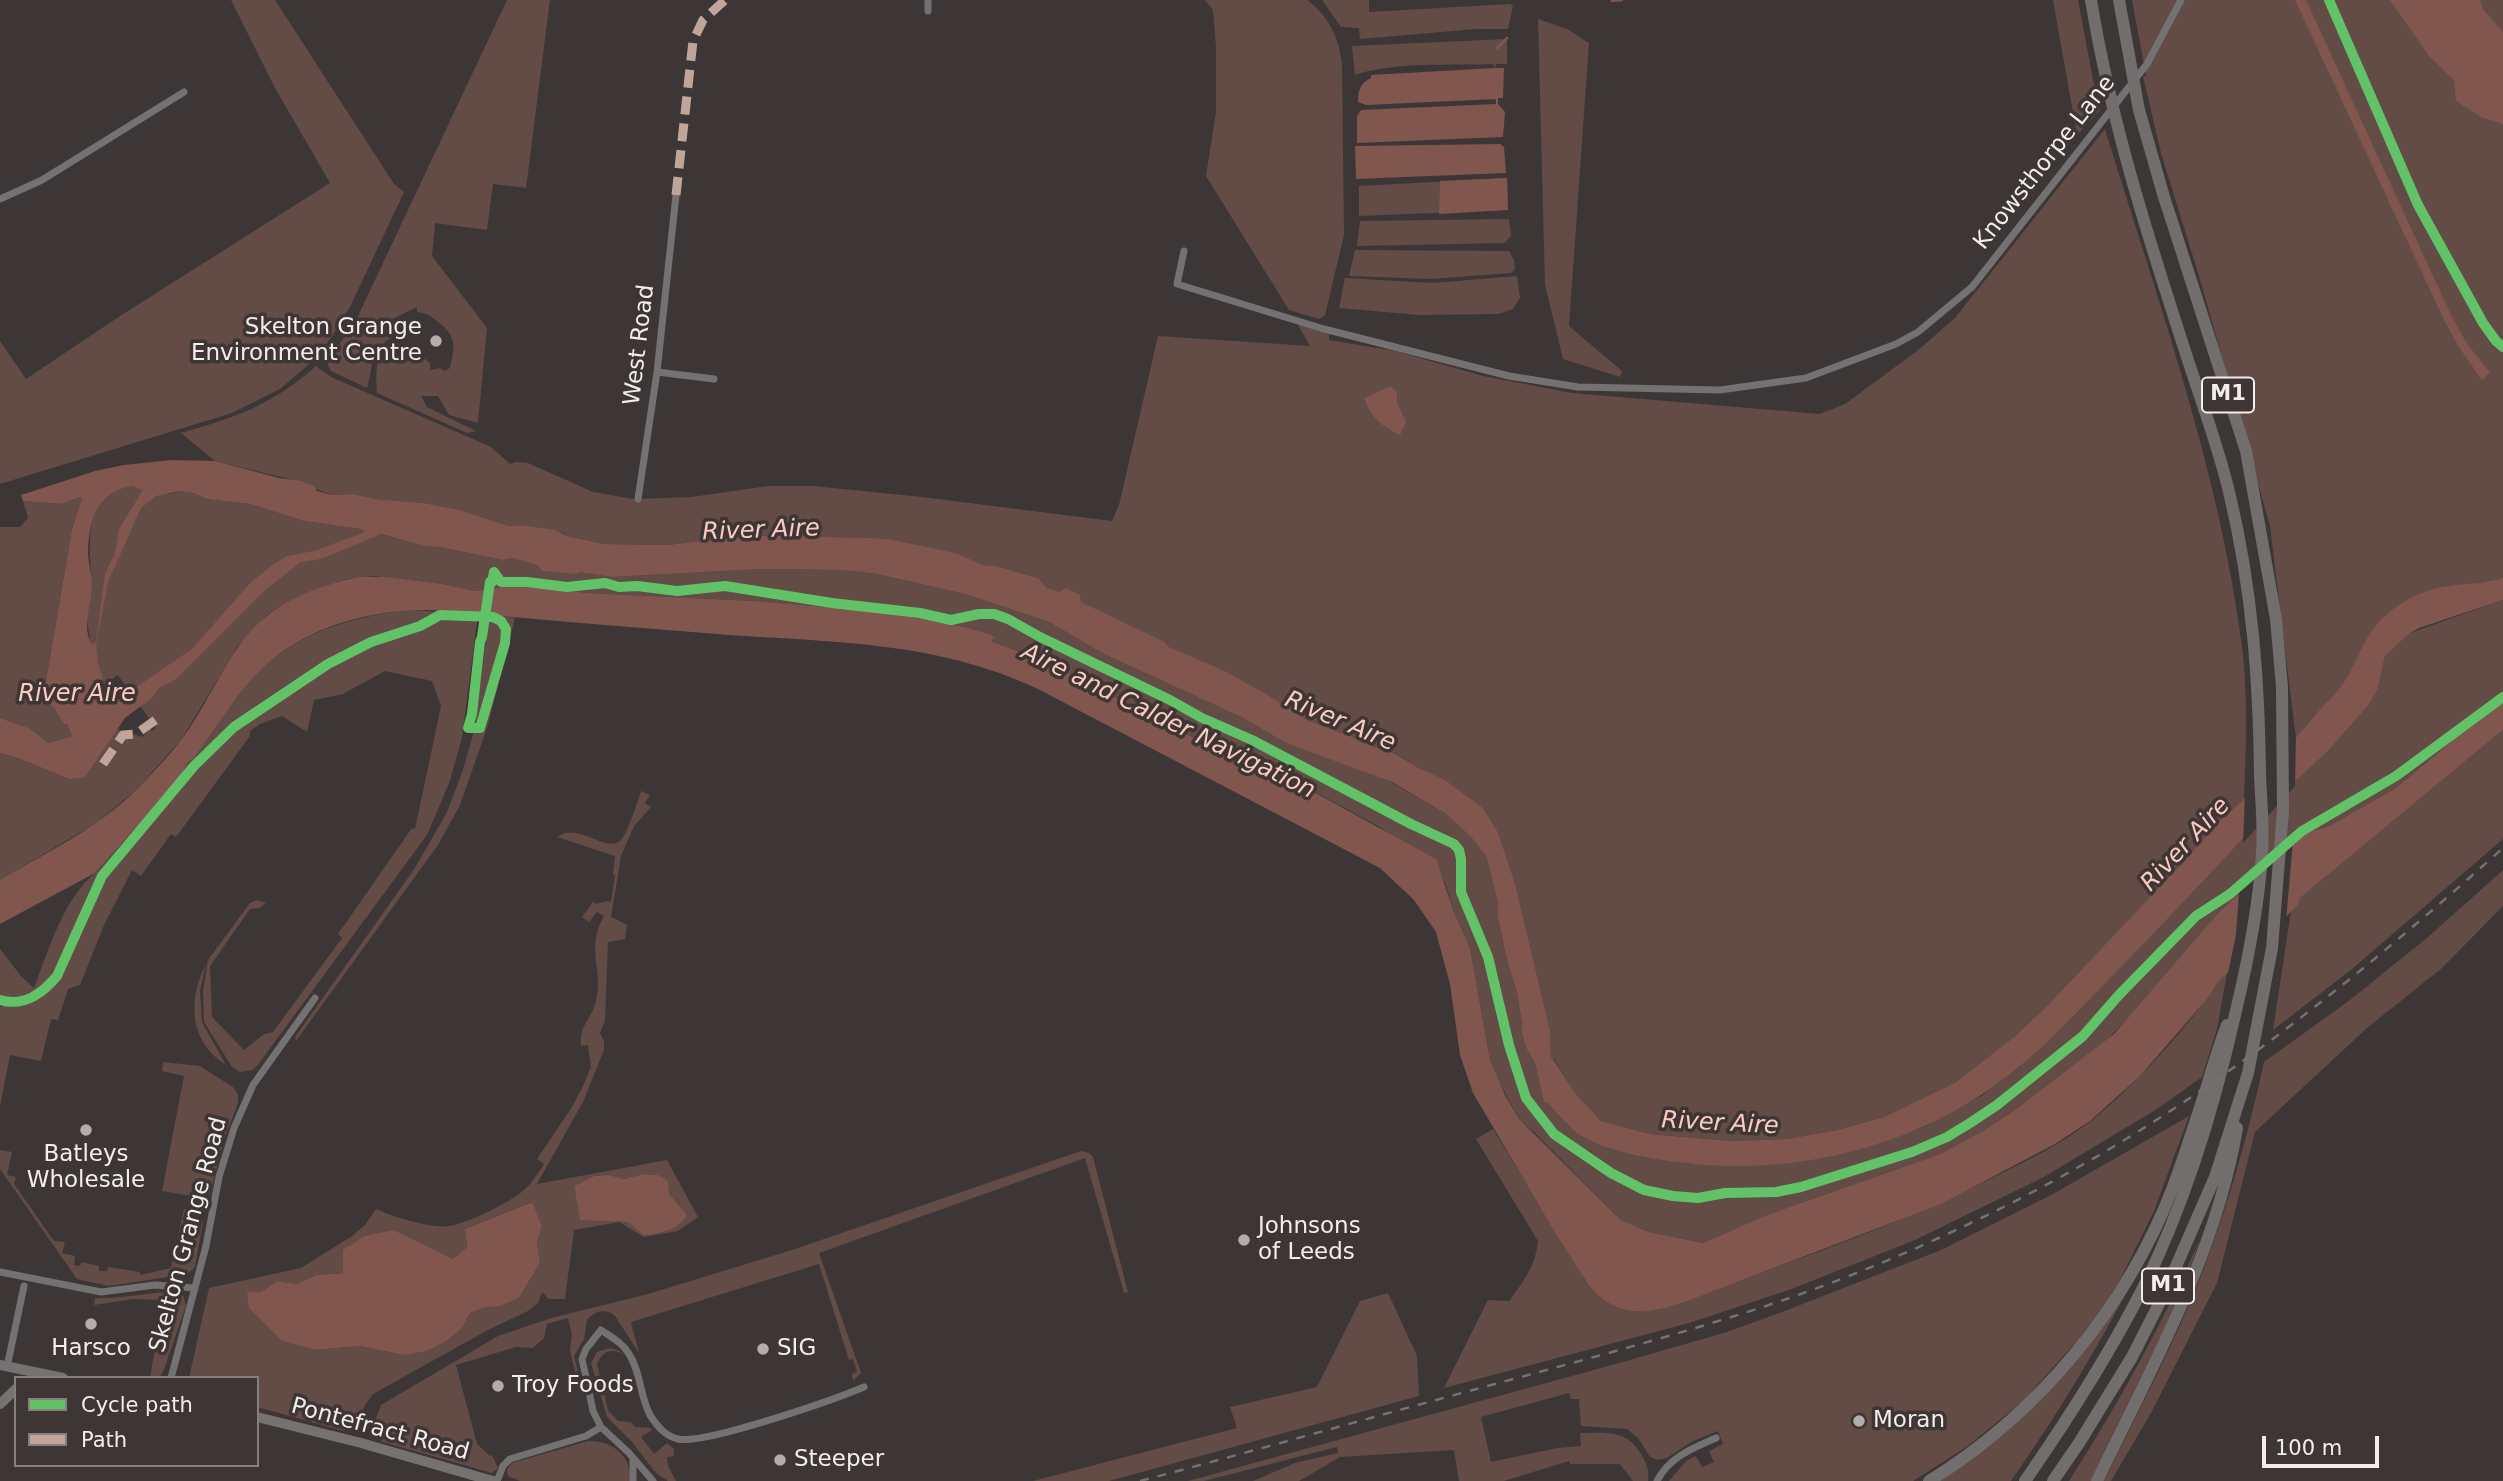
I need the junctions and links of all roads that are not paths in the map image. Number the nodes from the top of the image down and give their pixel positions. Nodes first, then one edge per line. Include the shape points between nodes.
1 (928, 0) edge
2 (2091, 0) edge
3 (2119, 0) edge
4 (2181, 0) edge
5 (928, 11) dead end
6 (184, 92) dead end
7 (676, 195) dead end
8 (0, 199) edge
9 (1184, 251) dead end
10 (657, 372) junction
11 (714, 379) dead end
12 (638, 499) dead end
13 (2241, 993) junction
14 (315, 998) dead end
15 (2247, 1076) junction
16 (0, 1272) edge
17 (24, 1286) dead end
18 (195, 1288) junction
19 (3, 1366) edge
20 (24, 1374) edge
21 (44, 1376) edge
22 (172, 1376) edge
23 (864, 1387) dead end
24 (14, 1391) edge
25 (0, 1404) edge
26 (259, 1418) edge
27 (601, 1427) junction
28 (1716, 1438) dead end
29 (633, 1458) junction
30 (495, 1481) edge
31 (633, 1481) edge
32 (653, 1481) edge
33 (1657, 1481) edge
34 (1928, 1481) edge
35 (2025, 1481) edge
36 (2053, 1481) edge
37 (2097, 1481) edge

1 - 5 street
2 - 13 highway, M1 via 2132,187 2229,492 2247,576 2260,711 2262,851
3 - 15 highway, M1 via 2139,110 2246,451 2276,619 2282,687 2283,811 2272,948
4 - 9 street, Knowsthorpe Lane via 2147,64 1972,288 1896,344 1806,378 1720,390 1578,387 1508,376 1324,329 1177,284
6 - 8 street via 41,180
7 - 10 street, West Road
10 - 11 street
10 - 12 street, West Road
13 - 34 highway via 2221,1038 2172,1188 2136,1267 2067,1363 2026,1406 1981,1445
13 - 35 highway, M1 via 2217,1095 2172,1223 2112,1346
14 - 18 street, Skelton Grange Road via 253,1085 234,1128
15 - 36 highway, M1 via 2215,1177 2164,1294 2132,1357
15 - 37 highway, M1 via 2226,1180 2189,1289
16 - 18 street via 101,1292 155,1285
17 - 19 street
18 - 22 street, Skelton Grange Road
19 - 20 main road
20 - 21 main road
23 - 27 street via 711,1436 679,1440 656,1424 631,1357 601,1330 582,1359
24 - 25 main road
26 - 30 main road, Pontefract Road
27 - 29 street
27 - 30 street via 586,1436 510,1459
28 - 33 street via 1675,1459
29 - 31 street
29 - 32 street

